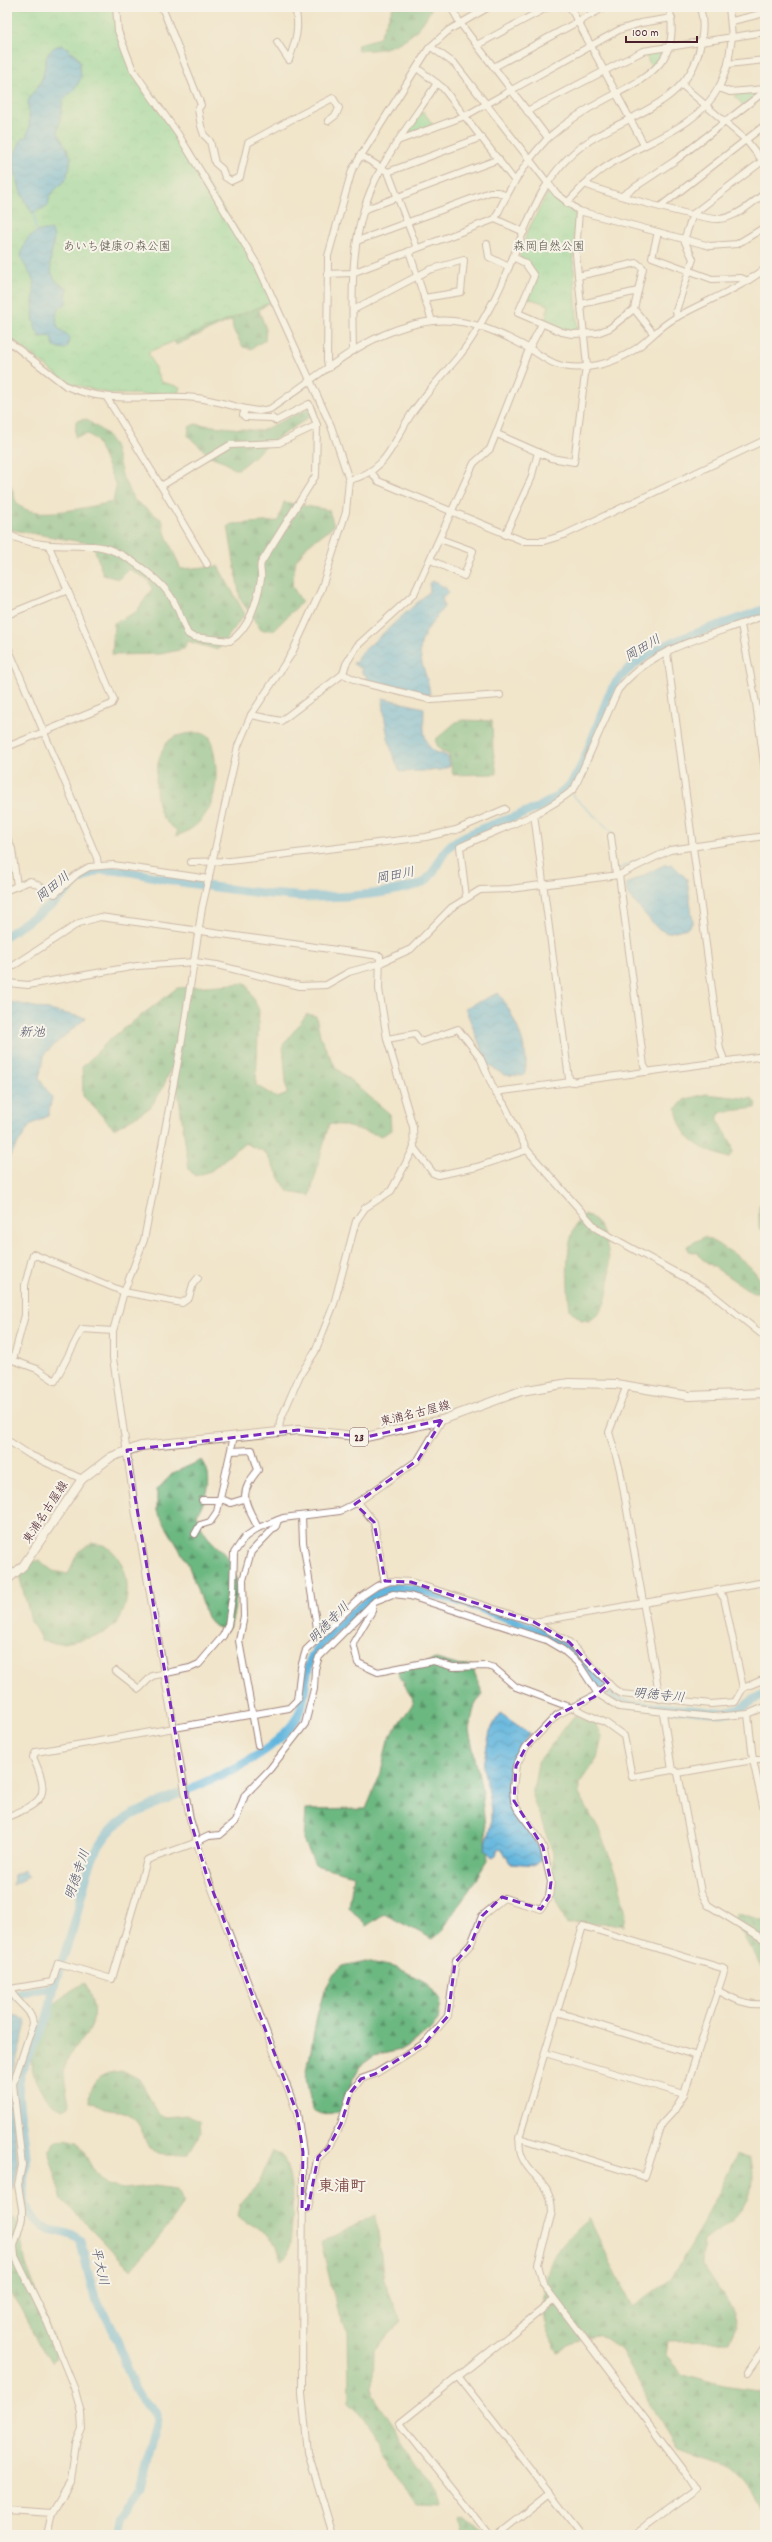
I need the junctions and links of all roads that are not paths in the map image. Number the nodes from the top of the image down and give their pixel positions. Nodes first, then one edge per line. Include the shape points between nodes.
1 (116, 7) edge
2 (162, 7) edge
3 (295, 7) edge
4 (452, 7) edge
5 (490, 7) edge
6 (548, 7) edge
7 (570, 7) edge
8 (605, 7) edge
9 (669, 7) edge
10 (700, 7) edge
11 (729, 7) edge
12 (765, 13) edge
13 (672, 18) junction
14 (577, 21) junction
15 (732, 21) junction
16 (460, 23) junction
17 (765, 32) edge
18 (732, 36) junction
19 (701, 41) junction
20 (277, 42) dead end
21 (477, 45) junction
22 (590, 45) junction
23 (670, 45) junction
24 (431, 47) junction
25 (765, 60) edge
26 (728, 64) junction
27 (494, 67) junction
28 (417, 68) junction
29 (603, 69) junction
30 (437, 83) junction
31 (682, 85) junction
32 (719, 88) junction
33 (510, 89) junction
34 (765, 90) edge
35 (616, 94) junction
36 (486, 103) junction
37 (705, 106) junction
38 (527, 111) junction
39 (465, 116) junction
40 (630, 119) junction
41 (328, 121) dead end
42 (725, 122) junction
43 (765, 125) edge
44 (482, 137) junction
45 (548, 138) junction
46 (400, 140) junction
47 (746, 140) junction
48 (644, 145) junction
49 (360, 155) junction
50 (529, 158) junction
51 (499, 159) junction
52 (764, 161) edge
53 (382, 168) junction
54 (388, 172) junction
55 (514, 180) junction
56 (547, 182) junction
57 (585, 184) junction
58 (765, 193) edge
59 (623, 195) junction
60 (506, 196) junction
61 (398, 198) junction
62 (567, 203) junction
63 (661, 206) junction
64 (366, 209) junction
65 (579, 211) junction
66 (693, 214) junction
67 (495, 219) junction
68 (408, 223) junction
69 (765, 228) edge
70 (524, 232) junction
71 (658, 232) junction
72 (684, 240) junction
73 (357, 241) junction
74 (487, 244) dead end
75 (417, 248) junction
76 (409, 251) junction
77 (513, 256) junction
78 (509, 267) junction
79 (765, 269) edge
80 (689, 272) junction
81 (352, 273) junction
82 (327, 274) junction
83 (578, 276) junction
84 (416, 277) junction
85 (748, 281) junction
86 (638, 291) junction
87 (424, 298) junction
88 (581, 304) junction
89 (634, 309) junction
90 (352, 310) junction
91 (677, 317) junction
92 (432, 321) junction
93 (542, 324) junction
94 (479, 326) junction
95 (653, 333) junction
96 (583, 334) junction
97 (7, 340) edge
98 (529, 349) junction
99 (353, 351) junction
100 (587, 366) junction
101 (329, 368) junction
102 (311, 382) junction
103 (107, 398) junction
104 (244, 410) junction
105 (317, 425) junction
106 (497, 434) junction
107 (765, 440) edge
108 (538, 452) junction
109 (372, 473) junction
110 (349, 480) junction
111 (161, 486) junction
112 (451, 513) junction
113 (7, 534) edge
114 (505, 535) junction
115 (440, 539) junction
116 (49, 546) junction
117 (431, 560) junction
118 (206, 564) dead end
119 (68, 590) junction
120 (7, 615) edge
121 (765, 615) edge
122 (741, 625) junction
123 (7, 645) edge
124 (667, 653) junction
125 (343, 674) junction
126 (500, 695) dead end
127 (251, 716) junction
128 (43, 732) junction
129 (7, 747) edge
130 (765, 771) edge
131 (505, 809) dead end
132 (534, 814) junction
133 (611, 836) dead end
134 (765, 836) edge
135 (7, 838) edge
136 (691, 846) junction
137 (192, 862) dead end
138 (213, 862) junction
139 (98, 865) junction
140 (618, 875) junction
141 (209, 880) junction
142 (544, 884) junction
143 (17, 886) junction
144 (7, 890) edge
145 (466, 897) junction
146 (198, 930) junction
147 (195, 962) junction
148 (380, 963) junction
149 (7, 970) edge
150 (7, 983) edge
151 (387, 1039) junction
152 (765, 1056) edge
153 (725, 1062) junction
154 (648, 1072) junction
155 (574, 1082) junction
156 (495, 1092) junction
157 (414, 1148) junction
158 (527, 1150) junction
159 (198, 1278) dead end
160 (124, 1292) junction
161 (113, 1331) junction
162 (765, 1337) edge
163 (10, 1359) edge
164 (627, 1385) junction
165 (765, 1393) edge
166 (442, 1420) junction
167 (279, 1432) junction
168 (234, 1436) junction
169 (7, 1440) edge
170 (127, 1450) junction
171 (231, 1451) junction
172 (82, 1479) junction
173 (244, 1499) junction
174 (202, 1500) dead end
175 (220, 1501) junction
176 (358, 1502) junction
177 (302, 1516) junction
178 (278, 1520) junction
179 (258, 1528) junction
180 (195, 1534) dead end
181 (7, 1580) edge
182 (765, 1582) edge
183 (385, 1583) junction
184 (718, 1590) junction
185 (643, 1603) junction
186 (372, 1604) junction
187 (534, 1622) junction
188 (320, 1636) junction
189 (116, 1671) dead end
190 (165, 1674) junction
191 (765, 1678) edge
192 (608, 1684) junction
193 (743, 1688) junction
194 (598, 1693) junction
195 (660, 1699) junction
196 (765, 1707) edge
197 (575, 1709) junction
198 (663, 1713) junction
199 (252, 1714) junction
200 (748, 1714) junction
201 (174, 1728) junction
202 (258, 1745) dead end
203 (753, 1760) junction
204 (765, 1760) edge
205 (672, 1770) junction
206 (678, 1773) junction
207 (765, 1814) edge
208 (7, 1817) edge
209 (196, 1842) junction
210 (765, 1940) edge
211 (717, 1990) junction
212 (11, 1997) edge
213 (765, 2004) edge
214 (557, 2012) junction
215 (545, 2053) junction
216 (697, 2056) junction
217 (684, 2094) junction
218 (519, 2138) junction
219 (302, 2210) junction
220 (554, 2300) junction
221 (765, 2347) edge
222 (747, 2373) dead end
223 (458, 2376) junction
224 (550, 2493) junction
225 (7, 2510) edge
226 (52, 2513) junction
227 (47, 2535) edge
228 (333, 2535) edge
229 (489, 2535) edge
230 (497, 2535) edge
231 (582, 2535) edge
232 (634, 2535) edge

1 - 102 street via 118,31 132,70 178,134 242,238
2 - 41 street via 201,105 198,109 204,136 210,141 215,163 222,169 225,177 231,181 240,177 248,143 333,98 340,108
3 - 20 street via 299,24 290,60
4 - 16 street
5 - 16 street
6 - 21 street
7 - 14 street
8 - 14 street
9 - 13 street
10 - 19 street via 704,27
11 - 15 street
12 - 15 street
13 - 22 street via 631,25
13 - 23 street
14 - 22 street
14 - 27 street
15 - 18 street
16 - 21 street
16 - 24 street
17 - 18 street
18 - 19 street
18 - 26 street
19 - 23 street
19 - 31 street via 696,60
21 - 27 street
22 - 29 street
22 - 33 street
23 - 29 street via 643,50
23 - 35 street via 662,62 650,75
24 - 28 street
24 - 36 street via 455,64
25 - 26 street
26 - 32 street
27 - 33 street
28 - 30 street
28 - 49 street
29 - 35 street
29 - 38 street
30 - 39 street
30 - 46 street
31 - 37 street
31 - 40 street via 665,100
32 - 34 street via 730,92
32 - 37 street
33 - 36 street
33 - 38 street
34 - 42 street
35 - 40 street
35 - 45 street via 570,120
36 - 39 street
36 - 50 street
37 - 42 street
37 - 48 street via 687,121
38 - 45 street
39 - 44 street
39 - 46 street
40 - 48 street
40 - 56 street via 573,152
42 - 47 street
42 - 59 street via 676,160
43 - 47 street
44 - 51 street
44 - 54 street
45 - 50 street
46 - 53 street
47 - 52 street
47 - 63 street
48 - 57 street via 596,173
49 - 53 street
49 - 82 street via 344,192 328,256
50 - 55 street
50 - 56 street
51 - 55 street
51 - 61 street
52 - 66 street
53 - 54 street
53 - 64 street via 373,184
54 - 61 street
55 - 60 street
56 - 62 street
56 - 70 street via 536,200
57 - 59 street
57 - 62 street
58 - 66 street via 734,215 718,219
59 - 63 street
60 - 67 street
60 - 68 street via 490,192
61 - 64 street
61 - 68 street
62 - 65 street
63 - 66 street
64 - 73 street
65 - 71 street
65 - 83 street via 576,254
66 - 72 street
67 - 70 street
67 - 75 street
68 - 73 street
68 - 75 street
69 - 72 street via 743,242 726,246 710,246
70 - 77 street
71 - 72 street
71 - 80 street via 652,257
72 - 80 street via 693,259
73 - 81 street
74 - 78 street via 489,257
75 - 76 street
76 - 81 street
76 - 84 street
77 - 78 street
77 - 93 street via 525,263 534,276 518,313
78 - 94 street
79 - 85 street
80 - 85 street via 717,280 741,278
80 - 91 street via 676,310
81 - 82 street
81 - 90 street
82 - 101 street
83 - 86 street via 636,263 643,268
83 - 88 street
84 - 87 street
84 - 87 street via 462,259 466,262 461,292
84 - 90 street
85 - 91 street
86 - 88 street
86 - 89 street
87 - 92 street
88 - 96 street
89 - 95 street
89 - 96 street via 610,328
90 - 99 street
91 - 95 street
92 - 94 street
92 - 99 street via 389,332
93 - 96 street via 562,332
93 - 98 street
94 - 98 street
94 - 109 street via 460,354 418,405 383,462
95 - 100 street via 627,355
96 - 100 street
97 - 103 street via 66,386
98 - 100 street via 557,364
98 - 106 street
99 - 101 street
100 - 108 street via 574,462 551,458
101 - 102 street
102 - 104 street via 270,409
102 - 110 street via 331,426
103 - 104 street via 197,398
103 - 111 street
104 - 105 street via 245,417 272,418 276,421 308,404
105 - 111 street via 279,444 230,445
105 - 116 street via 316,475 261,563 261,578 251,616 247,624 230,641 191,636 166,590 125,557 100,546
106 - 108 street
106 - 112 street via 490,449 474,463
107 - 114 street via 554,539 525,542
108 - 114 street via 531,479
109 - 110 street
109 - 112 street via 378,481
110 - 127 street via 346,512 321,590 292,653
111 - 118 street
112 - 114 street
112 - 115 street
113 - 116 street
115 - 117 street
115 - 117 street via 473,551 464,576
116 - 119 street
117 - 125 street via 411,598 357,646
119 - 120 street
119 - 128 street via 114,700 112,704
121 - 122 street
122 - 124 street via 690,640
122 - 130 street via 756,703
123 - 128 street
124 - 132 street via 639,669 618,690 574,788 564,797
124 - 136 street
125 - 126 street via 360,682 432,700
125 - 127 street via 281,721
127 - 138 street via 238,746
128 - 129 street
128 - 139 street
131 - 138 street via 456,830 433,836
132 - 142 street
132 - 145 street via 460,847
133 - 140 street
134 - 136 street
135 - 143 street via 12,849
136 - 140 street via 670,850
136 - 153 street via 720,1049
137 - 138 street
138 - 141 street
139 - 141 street via 113,865
139 - 143 street via 80,872 55,894 34,882
140 - 142 street
140 - 154 street via 644,1066
141 - 146 street
142 - 145 street via 510,889 488,888
142 - 155 street via 568,1079
143 - 144 street
145 - 148 street via 451,908 411,949
146 - 147 street
146 - 148 street via 376,954 380,956
146 - 149 street via 94,917 79,923
147 - 148 street via 218,965 289,984 309,986 326,985 349,972
147 - 150 street via 126,967 28,985
147 - 160 street via 144,1240
148 - 151 street via 379,989
151 - 156 street via 416,1034 421,1042 458,1029 480,1057
151 - 157 street via 413,1127
152 - 153 street
153 - 154 street
154 - 155 street
155 - 156 street
156 - 158 street via 504,1104
157 - 158 street via 438,1176 477,1167
157 - 167 street via 391,1191 365,1208 356,1221 334,1304 315,1352 300,1375 280,1421
158 - 162 street via 597,1229 707,1290
159 - 160 street via 193,1284 189,1298 182,1303
160 - 161 street
160 - 163 street via 33,1254 25,1285 25,1315
161 - 163 street via 82,1329 55,1381 37,1369
161 - 170 street via 113,1358
164 - 165 main road, 東浦名古屋線 / 23 via 689,1396
164 - 166 main road, 東浦名古屋線 / 23 via 582,1382 554,1384 505,1396
164 - 185 street via 611,1422 609,1435 620,1470
166 - 167 main road, 東浦名古屋線 / 23 via 366,1437 298,1430
166 - 176 street via 418,1460
167 - 168 main road, 東浦名古屋線 / 23
168 - 170 main road, 東浦名古屋線 / 23 via 141,1446
168 - 171 street
169 - 172 street via 30,1455
170 - 172 main road, 東浦名古屋線 / 23 via 111,1457
170 - 190 street
171 - 173 street via 252,1450 258,1470 247,1483
171 - 175 street
172 - 181 main road, 東浦名古屋線 / 23 via 23,1566
173 - 175 street via 231,1503
173 - 179 street
174 - 175 street
175 - 180 street via 214,1517 208,1523 200,1525
176 - 177 street via 340,1511
176 - 183 street via 374,1522
177 - 178 street
177 - 188 street via 303,1542
178 - 179 street
178 - 199 street via 276,1526 251,1552 243,1580 244,1616 239,1641
179 - 190 street via 245,1537 234,1553 233,1591 226,1632 199,1664
182 - 184 street
183 - 187 street via 411,1582
183 - 188 street via 362,1596
184 - 185 street
184 - 193 street via 724,1598
185 - 187 street
185 - 195 street
186 - 194 street via 387,1595 403,1594 529,1633 568,1654 583,1669
186 - 197 street via 372,1611 353,1643 358,1663 378,1672 433,1661 453,1667 487,1666 494,1668 516,1687
186 - 209 street via 319,1657 305,1724 246,1795 235,1822 225,1833
187 - 192 street via 569,1642
188 - 199 street via 304,1653 295,1702 284,1709
189 - 190 street via 139,1689 152,1676
190 - 201 street
191 - 193 street
192 - 194 street
192 - 195 street via 622,1694
193 - 195 street via 735,1702 725,1704
194 - 197 street
194 - 198 street via 606,1701 619,1707
196 - 200 street
197 - 205 street via 606,1723 624,1736 632,1777
197 - 219 street via 557,1715 524,1750 516,1766 513,1787 516,1808 543,1847 551,1882 549,1897 541,1909 504,1898 482,1916 471,1944 454,1963 448,2016 425,2043 376,2074 361,2079 357,2084 351,2092 341,2124 328,2148 317,2159 308,2209
198 - 200 street via 702,1717
198 - 205 street
199 - 201 street
199 - 202 street
200 - 203 street
201 - 208 street via 36,1752 33,1757 42,1786 40,1799 32,1807
201 - 209 street
203 - 204 street
203 - 206 street
203 - 207 street
205 - 206 street
206 - 210 street via 701,1892 708,1905
209 - 212 street via 147,1860 112,1979 58,1963 52,1982 10,1990
209 - 219 street via 297,2113 302,2152
211 - 213 street via 736,2001 755,2005
211 - 214 street via 725,1969 583,1926
211 - 216 street
212 - 226 street via 29,2012 33,2024 13,2084 22,2165 18,2185 22,2219 14,2246 15,2256 48,2324 75,2390 82,2422 76,2443 71,2481
214 - 215 street
214 - 216 street
215 - 217 street
215 - 218 street
216 - 217 street
217 - 218 street via 662,2124 645,2177
218 - 220 street via 521,2156 550,2193 552,2212 539,2257 538,2271
219 - 228 street via 302,2402 308,2452
220 - 223 street
220 - 232 street via 696,2488
221 - 222 street
223 - 224 street
223 - 229 street via 400,2423
224 - 230 street
224 - 231 street
225 - 226 street
226 - 227 street

